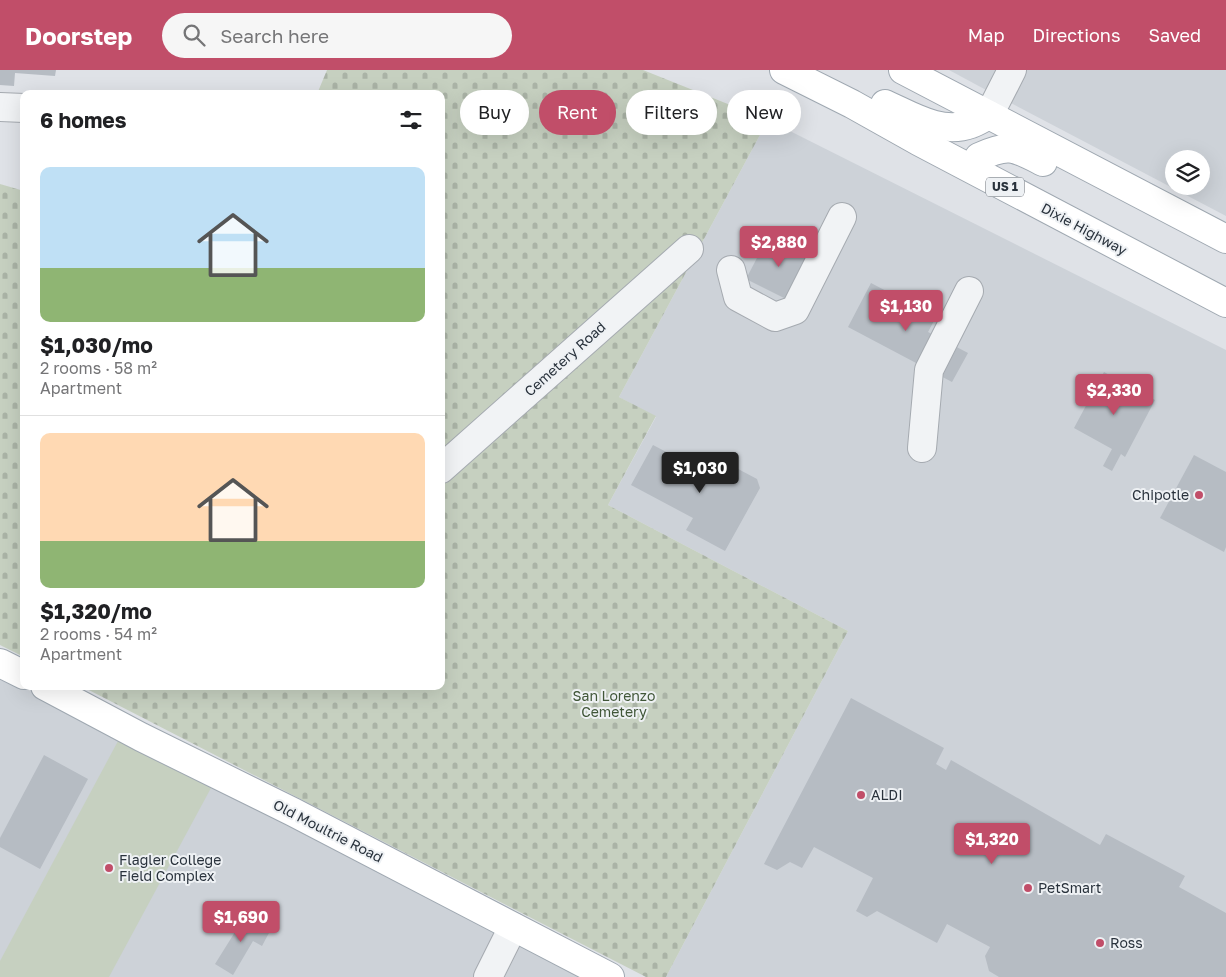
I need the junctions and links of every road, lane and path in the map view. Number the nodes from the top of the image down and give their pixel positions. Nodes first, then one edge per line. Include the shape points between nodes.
1 (784, 70) edge
2 (816, 70) edge
3 (903, 70) edge
4 (1012, 70) edge
5 (0, 107) edge
6 (20, 108) edge
7 (989, 115) junction
8 (979, 157) junction
9 (1014, 192) junction
10 (842, 217) dead end
11 (1226, 239) edge
12 (688, 249) dead end
13 (1226, 257) edge
14 (731, 270) dead end
15 (969, 291) dead end
16 (1226, 303) edge
17 (922, 448) dead end
18 (445, 466) edge
19 (0, 663) edge
20 (20, 673) edge
21 (53, 690) edge
22 (513, 927) junction
23 (488, 977) edge
24 (610, 977) edge

1 - 9 main road, Dixie Highway / US 1
2 - 7 main road via 941,127 970,124
3 - 7 main road
4 - 7 street
5 - 6 street
7 - 8 main road via 979,138
7 - 11 main road
8 - 9 main road
8 - 13 main road via 1013,147
9 - 16 main road, Dixie Highway / US 1
10 - 14 street via 795,310 775,317 738,297
12 - 18 street, Cemetery Road
15 - 17 street via 929,370
19 - 20 main road
21 - 22 main road, Old Moultrie Road
22 - 23 street
22 - 24 main road, Old Moultrie Road

